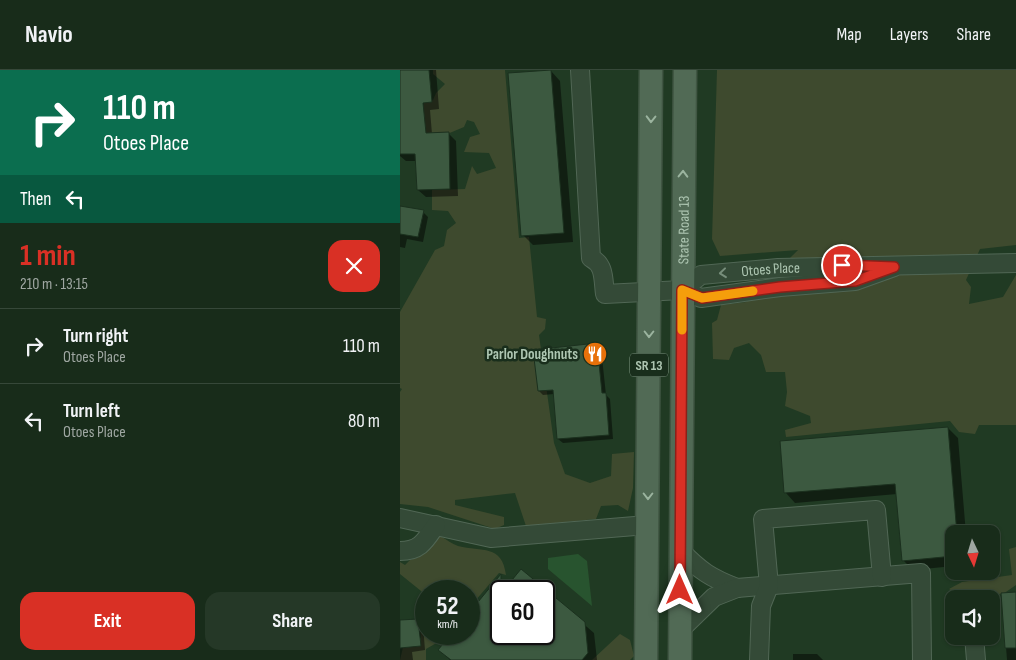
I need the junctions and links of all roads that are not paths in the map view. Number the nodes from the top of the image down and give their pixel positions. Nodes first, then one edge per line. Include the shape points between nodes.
1 (580, 70) edge
2 (651, 70) edge
3 (685, 70) edge
4 (1016, 263) edge
5 (682, 290) junction
6 (649, 293) junction
7 (400, 518) edge
8 (436, 525) junction
9 (647, 525) junction
10 (681, 551) junction
11 (400, 552) edge
12 (882, 577) junction
13 (769, 586) junction
14 (737, 588) junction
15 (680, 630) junction
16 (975, 645) edge
17 (646, 660) edge
18 (680, 660) edge
19 (759, 660) edge
20 (922, 660) edge
21 (976, 660) edge

1 - 6 street via 590,258 598,261 602,268 605,294
2 -> 6 main road, SR 13
5 -> 3 main road, State Road 13 / SR 13
4 - 5 street, Otoes Place via 778,268 701,275
5 - 6 street
5 - 10 main road, State Road 13 / SR 13
6 -> 9 main road, SR 13
7 - 8 street
8 - 9 street via 491,538
8 - 11 street via 422,546
9 - 17 main road, SR 13
10 - 14 street via 699,570
10 - 15 main road, State Road 13 / SR 13
12 - 13 street
12 - 13 street via 876,510 763,520
12 - 20 street via 920,574
13 - 14 street
13 - 19 street via 761,606
14 - 15 street via 714,596
15 - 18 main road, State Road 13 / SR 13
16 - 21 street

